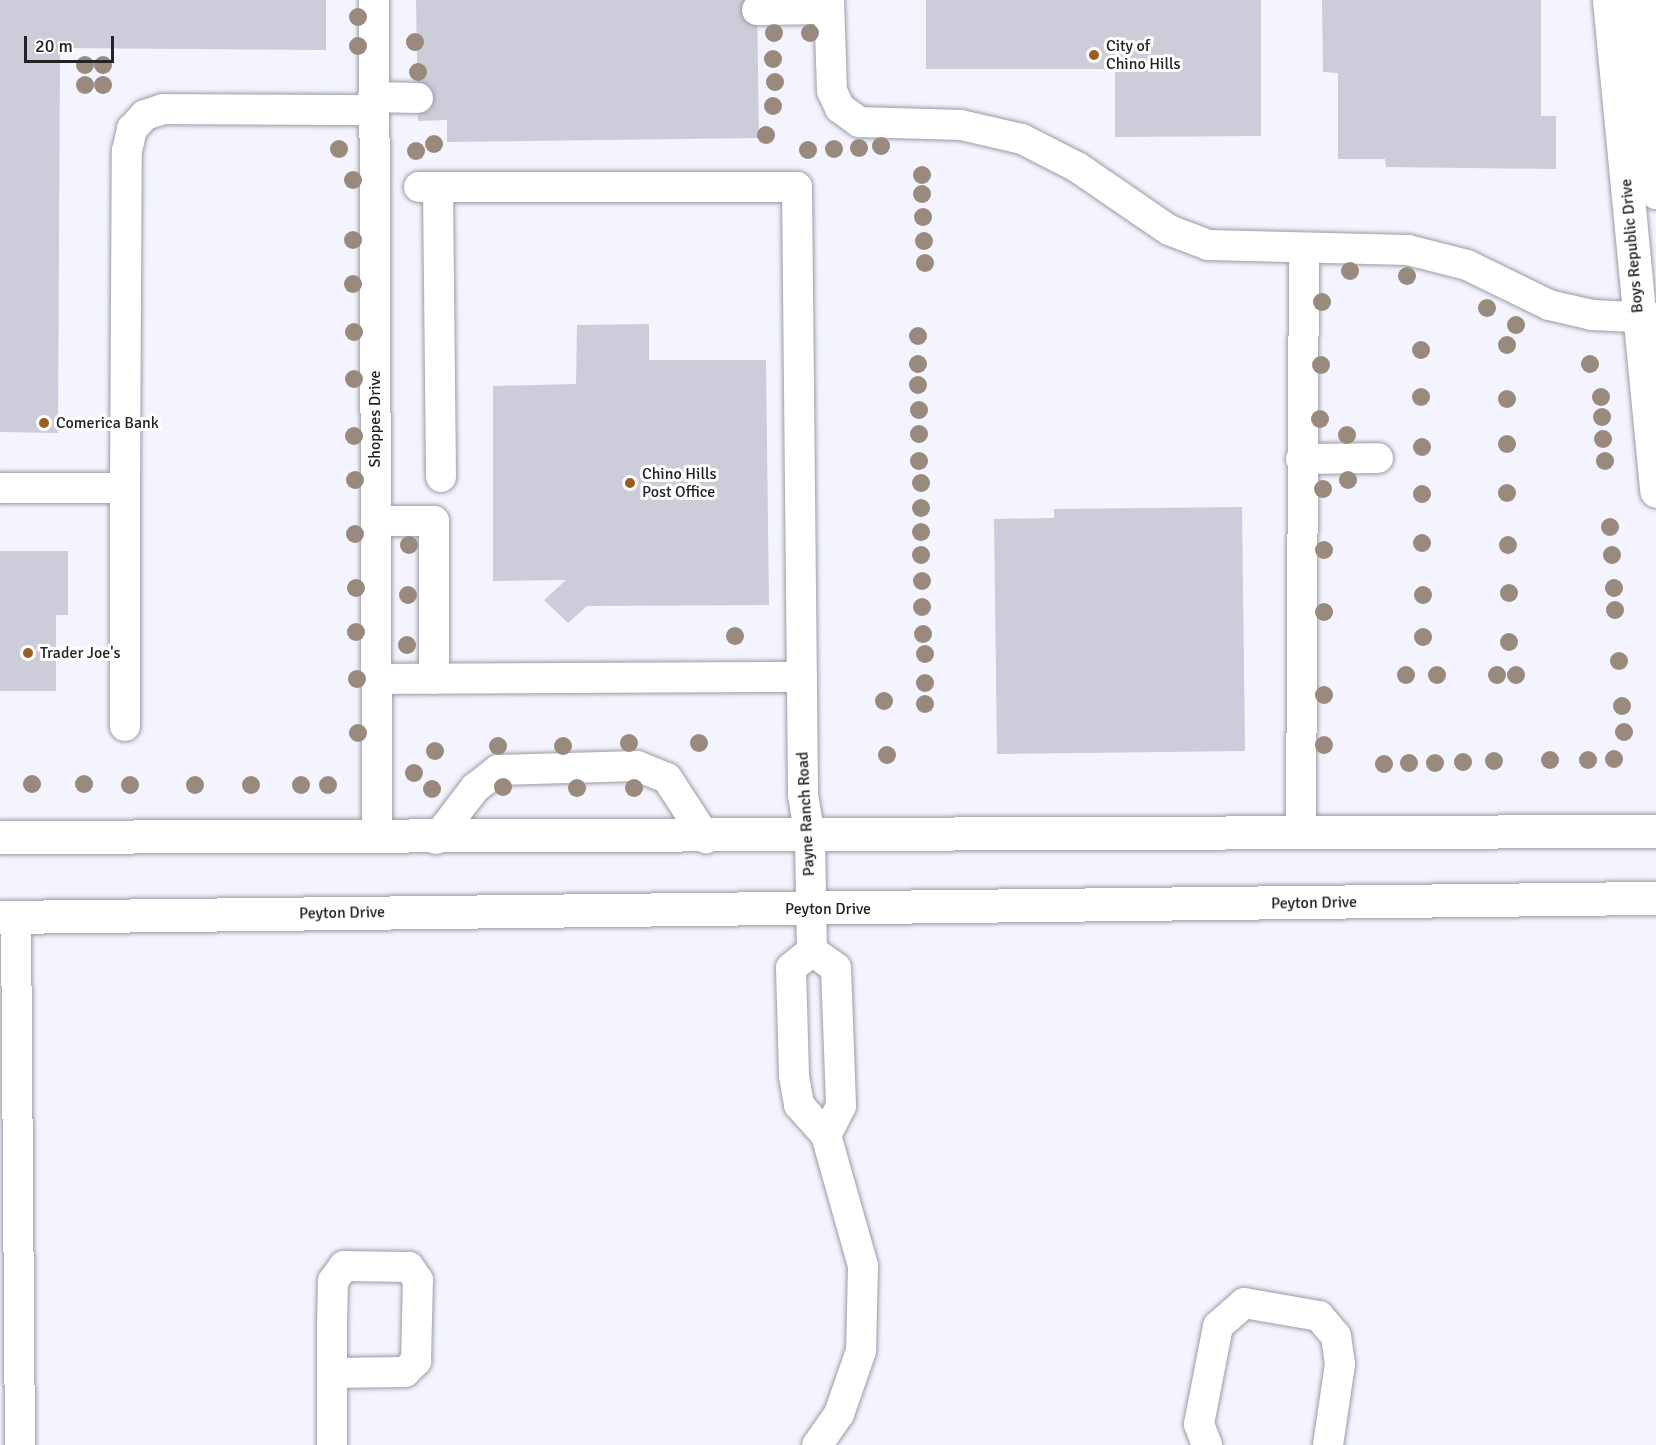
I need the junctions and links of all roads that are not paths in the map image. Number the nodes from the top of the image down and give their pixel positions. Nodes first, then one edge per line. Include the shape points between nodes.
1 (374, 0) edge
2 (1609, 0) edge
3 (1639, 0) edge
4 (829, 5) edge
5 (757, 10) dead end
6 (418, 98) dead end
7 (373, 104) junction
8 (1656, 192) edge
9 (1304, 249) junction
10 (1647, 316) edge
11 (1378, 458) dead end
12 (1301, 459) junction
13 (441, 477) dead end
14 (0, 488) edge
15 (125, 488) junction
16 (1656, 491) edge
17 (376, 521) junction
18 (802, 677) junction
19 (377, 679) junction
20 (434, 679) junction
21 (125, 726) dead end
22 (1656, 831) edge
23 (1301, 834) junction
24 (0, 837) edge
25 (810, 837) junction
26 (377, 838) junction
27 (706, 838) junction
28 (436, 839) junction
29 (1656, 898) edge
30 (811, 909) junction
31 (8, 917) edge
32 (812, 951) junction
33 (826, 1135) junction
34 (332, 1373) dead end
35 (20, 1445) edge
36 (332, 1445) edge
37 (817, 1445) edge
38 (1207, 1445) edge
39 (1328, 1445) edge

1 - 7 street, Shoppes Drive
2 - 10 main road, Boys Republic Drive
3 - 8 main road, Boys Republic Drive
4 - 5 street
4 - 9 street via 832,91 840,108 859,122 961,125 1022,139 1189,239 1224,248
6 - 7 street
7 - 15 street via 164,109 146,115 132,129 127,151
7 - 17 street, Shoppes Drive
9 - 10 street via 1408,250 1467,265 1549,305 1592,315
9 - 12 street
10 - 16 main road, Boys Republic Drive
11 - 12 street
12 - 23 street
13 - 18 street, Payne Ranch Road via 429,188 797,187
14 - 15 street
15 - 21 street
17 - 19 street, Shoppes Drive
17 - 20 street via 434,521
18 - 20 street
18 - 25 street, Payne Ranch Road via 803,795
19 - 20 street
19 - 26 street, Shoppes Drive
22 - 23 main road
23 - 25 main road
24 - 26 main road
25 - 27 main road
25 - 30 street, Payne Ranch Road
26 - 28 main road
27 - 28 main road
27 - 28 street via 667,778 637,766 498,770 475,788
29 - 30 main road, Peyton Drive
30 - 31 main road, Peyton Drive
30 - 32 street, Payne Ranch Road
31 - 35 street
32 - 33 street via 836,968 841,1106
32 - 33 street via 791,968 794,1076 799,1105
33 - 37 street via 863,1266 861,1351 839,1414
34 - 36 street
38 - 39 street via 1199,1424 1218,1326 1244,1303 1318,1316 1336,1336 1340,1364

